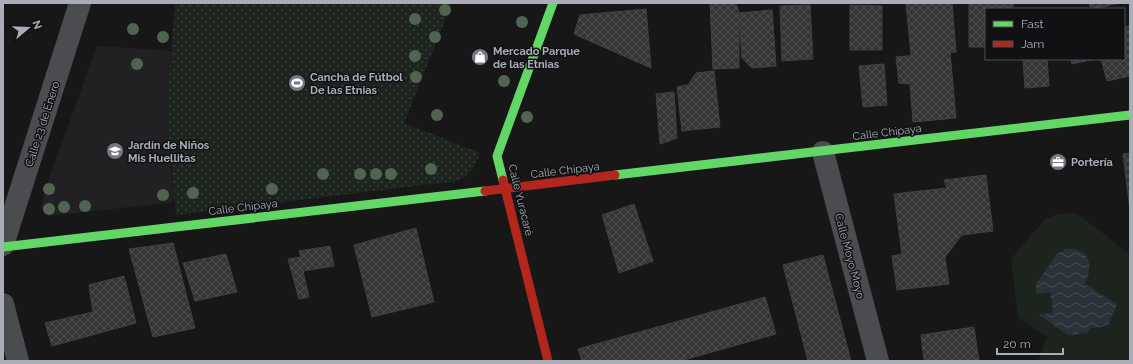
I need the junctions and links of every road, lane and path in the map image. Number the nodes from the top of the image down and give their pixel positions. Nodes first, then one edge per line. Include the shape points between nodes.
1 (80, 3) edge
2 (554, 3) edge
3 (1130, 115) edge
4 (822, 152) junction
5 (506, 189) junction
6 (3, 246) edge
7 (3, 304) edge
8 (18, 361) edge
9 (548, 361) edge
10 (878, 361) edge

1 - 6 street, Calle 23 de Enero
2 - 5 street, Calle Yuracaré via 497,156
3 - 4 street, Calle Chipaya
4 - 5 street, Calle Chipaya
4 - 10 street, Calle Moyo Moyo
5 - 6 street, Calle Chipaya
5 - 9 street, Calle Yuracaré
7 - 8 street

